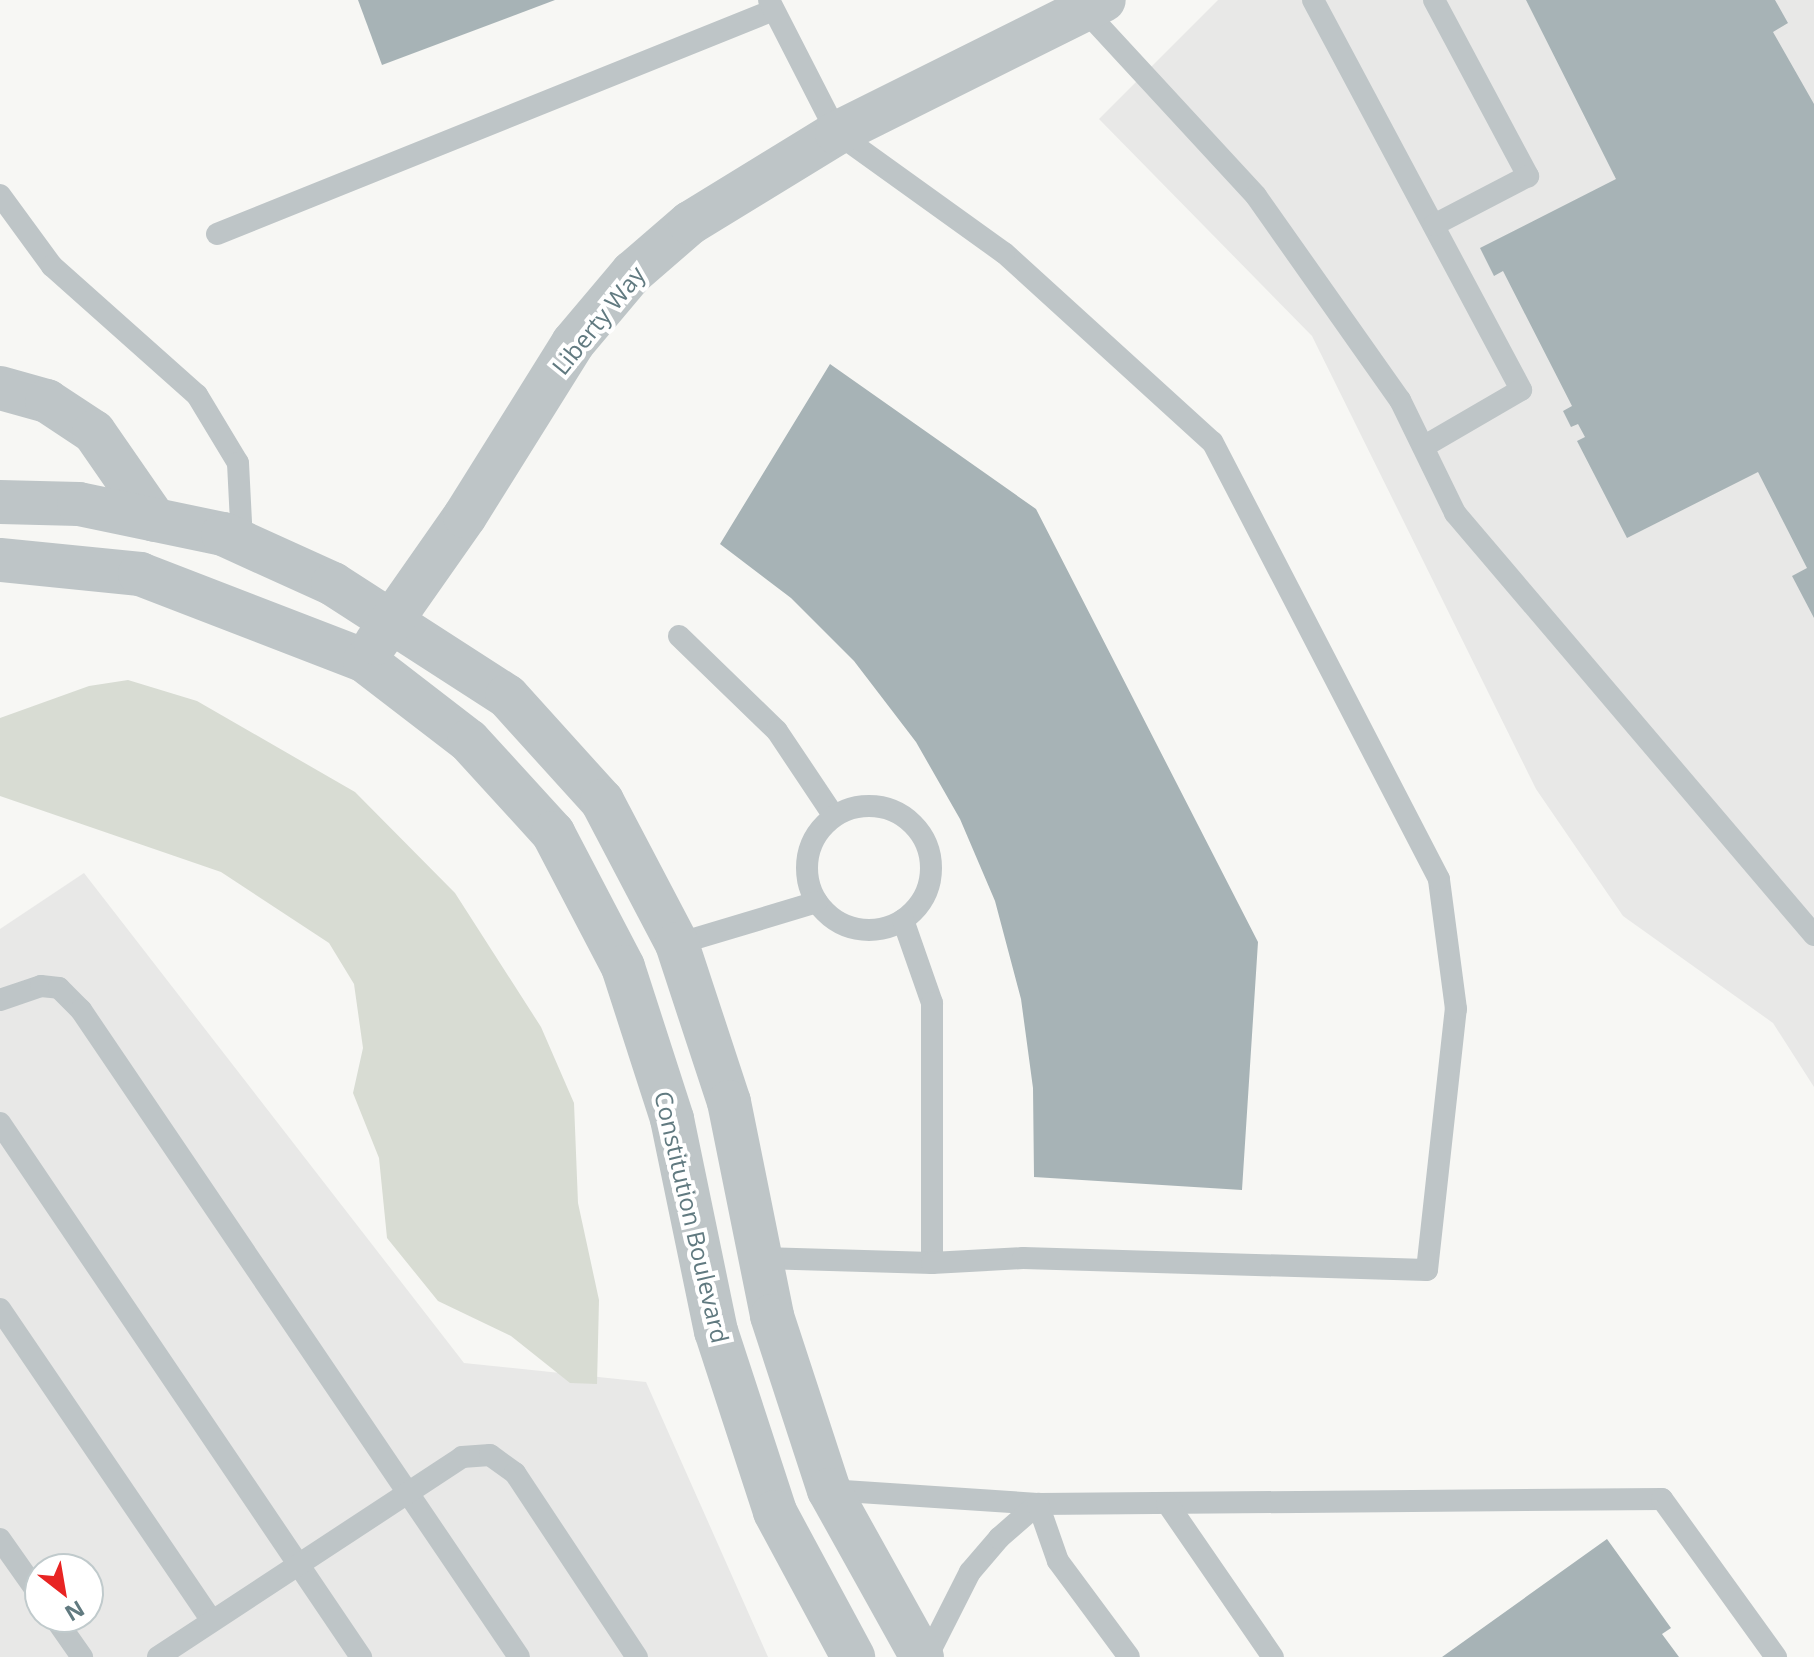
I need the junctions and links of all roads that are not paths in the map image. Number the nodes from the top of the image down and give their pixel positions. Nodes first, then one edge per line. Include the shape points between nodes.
1 (1313, 0) edge
2 (1434, 0) edge
3 (1088, 3) edge
4 (770, 6) edge
5 (837, 133) junction
6 (0, 195) edge
7 (1434, 225) junction
8 (217, 234) dead end
9 (0, 388) edge
10 (1423, 447) junction
11 (0, 502) edge
12 (155, 520) junction
13 (242, 543) junction
14 (0, 560) edge
15 (390, 618) junction
16 (679, 636) dead end
17 (365, 661) junction
18 (834, 816) junction
19 (817, 902) junction
20 (903, 920) junction
21 (1814, 935) edge
22 (677, 944) junction
23 (0, 1000) edge
24 (0, 1123) edge
25 (762, 1258) junction
26 (932, 1263) junction
27 (0, 1309) edge
28 (829, 1490) junction
29 (408, 1493) junction
30 (1167, 1503) junction
31 (1038, 1504) junction
32 (0, 1539) edge
33 (299, 1565) junction
34 (24, 1573) edge
35 (212, 1621) junction
36 (65, 1633) edge
37 (82, 1657) edge
38 (158, 1657) edge
39 (361, 1657) edge
40 (519, 1657) edge
41 (637, 1657) edge
42 (853, 1657) edge
43 (925, 1657) edge
44 (1129, 1657) edge
45 (1273, 1657) edge
46 (1776, 1657) edge

1 - 7 lane
2 - 7 lane via 1528,176
3 - 5 street, Liberty Way
3 - 10 lane via 1256,196 1400,400
4 - 5 lane
4 - 8 lane
5 - 15 street, Liberty Way via 690,223 632,273 573,343 465,516
5 - 26 lane via 1004,253 1212,442 1439,879 1456,1009 1427,1270 1023,1258
6 - 13 lane via 52,266 197,395 238,463
7 - 10 lane via 1521,390
9 - 12 street via 47,401 94,432
10 - 21 lane via 1455,513
11 - 12 street via 79,504
12 - 13 street
13 - 15 street via 333,584
14 - 17 street, Constitution Boulevard via 140,574
15 - 17 street, Liberty Way
15 - 22 street via 507,696 579,771 602,801
16 - 18 lane via 777,731
17 - 42 street, Constitution Boulevard via 469,741 534,810 553,833 623,967 672,1119 716,1331 766,1485 788,1539
18 - 19 lane via 811,847 806,865
18 - 20 lane via 862,807 891,810 921,834 931,871 918,907
19 - 20 lane via 847,926 885,928
19 - 22 lane
20 - 26 lane via 932,1003
22 - 25 street via 729,1102
23 - 29 lane via 41,986 59,988 81,1010
24 - 33 lane
25 - 26 lane
25 - 28 street via 772,1316
27 - 35 lane
28 - 31 lane
28 - 43 street
29 - 33 lane
29 - 40 lane
29 - 41 lane via 462,1457 490,1455 515,1473
30 - 31 lane
30 - 45 lane
30 - 46 lane via 1662,1499
31 - 43 lane via 970,1572
31 - 44 lane via 1058,1561
32 - 34 lane
33 - 35 lane
33 - 39 lane
35 - 38 lane
36 - 37 lane

